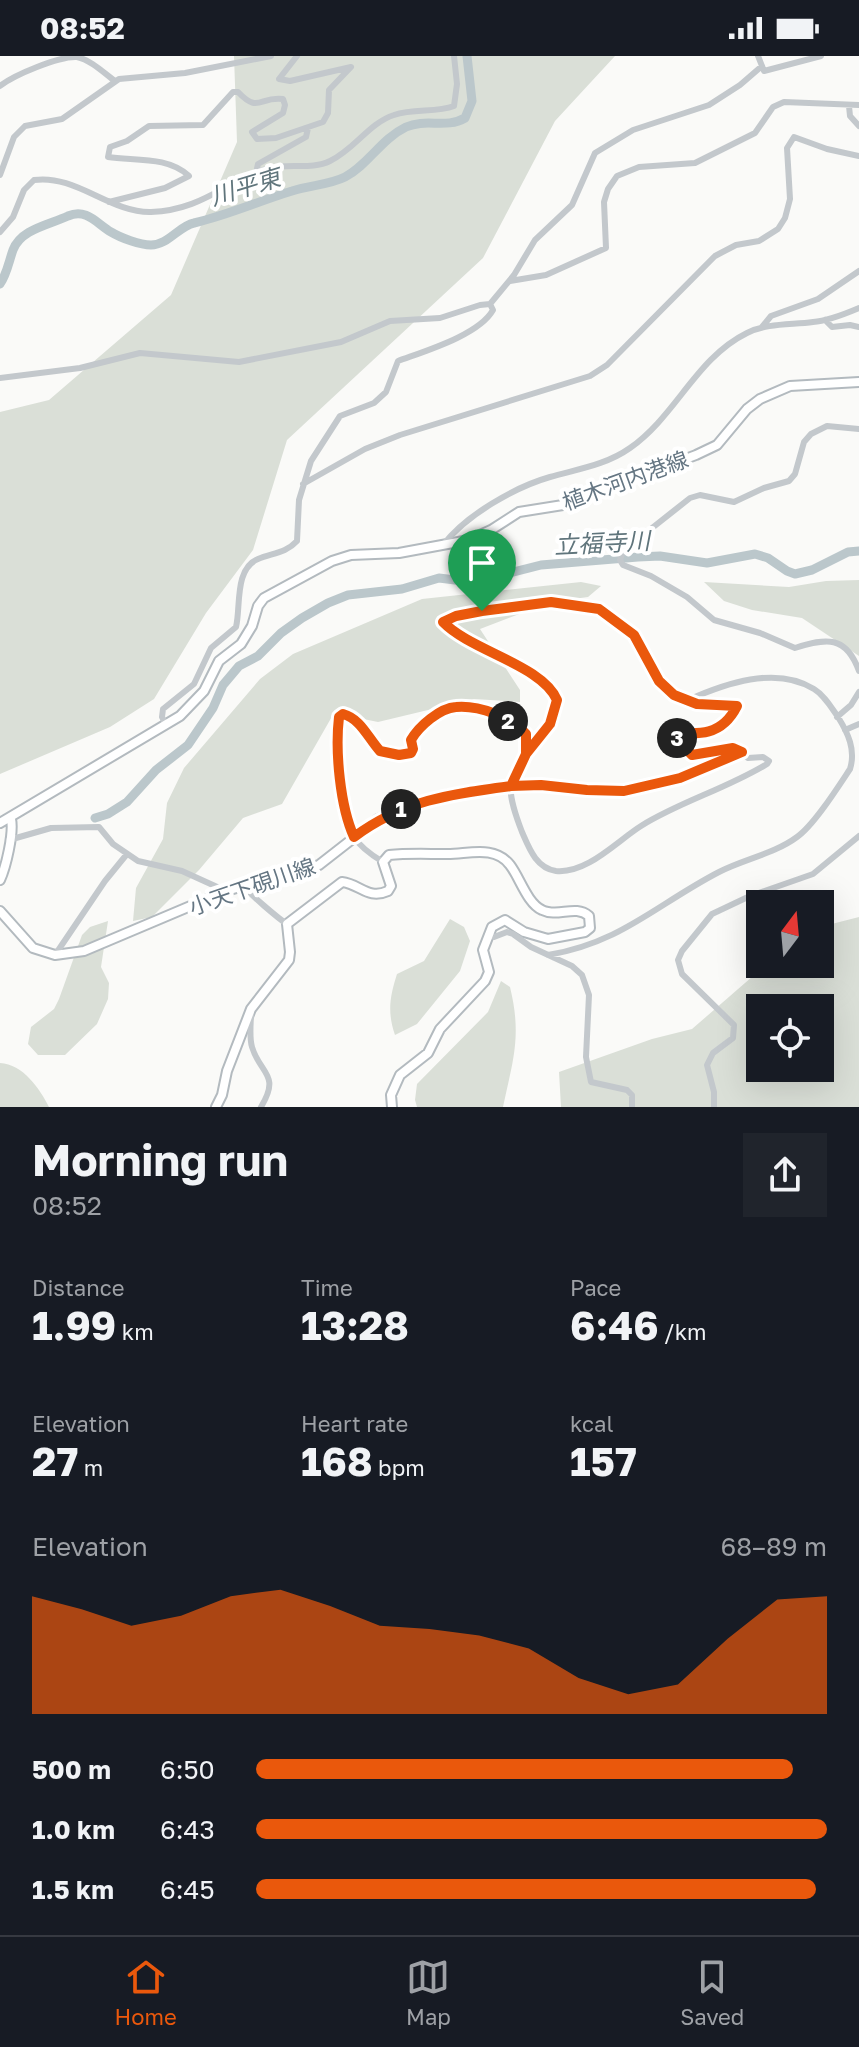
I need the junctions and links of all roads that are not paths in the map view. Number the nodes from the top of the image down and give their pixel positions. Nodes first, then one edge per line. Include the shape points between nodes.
1 (271, 56) edge
2 (297, 56) edge
3 (454, 56) edge
4 (758, 56) edge
5 (821, 56) edge
6 (762, 66) junction
7 (115, 81) junction
8 (0, 86) edge
9 (859, 105) edge
10 (849, 106) junction
11 (859, 126) edge
12 (308, 128) junction
13 (859, 156) edge
14 (256, 173) junction
15 (0, 175) edge
16 (109, 202) junction
17 (0, 232) edge
18 (859, 271) edge
19 (510, 281) junction
20 (490, 304) junction
21 (859, 308) edge
22 (825, 320) junction
23 (762, 327) junction
24 (859, 327) edge
25 (0, 378) edge
26 (859, 382) edge
27 (859, 429) edge
28 (303, 484) junction
29 (443, 545) junction
30 (859, 671) edge
31 (859, 692) edge
32 (688, 700) junction
33 (837, 717) junction
34 (859, 724) edge
35 (166, 725) junction
36 (845, 730) junction
37 (742, 752) junction
38 (526, 754) junction
39 (511, 786) junction
40 (11, 819) junction
41 (0, 823) edge
42 (859, 836) edge
43 (354, 837) junction
44 (9, 840) junction
45 (127, 854) junction
46 (383, 862) junction
47 (0, 880) edge
48 (244, 886) junction
49 (226, 891) junction
50 (0, 911) edge
51 (287, 924) junction
52 (488, 935) junction
53 (55, 955) junction
54 (548, 955) junction
55 (251, 1009) junction
56 (216, 1107) edge
57 (261, 1107) edge
58 (392, 1107) edge
59 (632, 1107) edge
60 (714, 1107) edge

1 - 7 street
2 - 12 street via 279,79 351,67 329,90 323,122
3 - 14 street via 454,106 393,115 328,163
4 - 6 street
5 - 6 street via 764,71
6 - 19 street via 709,105 633,130 595,153 572,205 535,240
7 - 8 street via 73,56 22,72
7 - 15 street via 62,119 25,126 14,137
9 - 10 street
10 - 11 street
10 - 19 street via 784,102 773,107 755,133 695,163 630,169 617,176 604,202 606,248 546,275
12 - 14 street via 306,137 263,160
12 - 16 street via 257,139 252,132 283,113 283,99 256,105 233,92 203,125 149,126 110,147 108,157 148,160 177,167 189,176
13 - 28 street via 790,139 790,199 778,229 715,256 629,345 590,376 400,435
14 - 16 street via 212,197 173,210 132,211
16 - 17 street via 50,180 34,180
18 - 23 street via 818,299 771,316
19 - 20 street
20 - 25 street via 440,318 390,321 341,342 239,362 140,353
20 - 28 street via 493,310 487,320 398,361 381,398 340,416
21 - 22 street
22 - 23 street
22 - 24 street via 832,327
23 - 29 street via 711,358 666,417 626,451 502,497
26 - 29 main road, 植木河内港線 via 790,386 747,409 717,445 563,505 519,512 469,540
27 - 30 street via 827,426 811,434 789,481 734,502 690,498 623,551 620,560 687,597 721,624 795,648 818,641 839,644
28 - 35 street via 297,541 288,550 251,563 243,575 236,627 211,648 194,684 163,709
29 - 35 main road, 植木河内港線 via 351,555 264,598 241,644 219,661 204,691
31 - 33 street
32 - 33 street via 750,678 789,681 820,693
32 - 37 street via 737,706 705,734 670,732 692,755 733,748
32 - 38 street via 659,681 634,635 599,609 551,602 443,622 552,690 557,700 554,715
33 - 36 street
34 - 36 street
35 - 40 main road, 植木河内港線
36 - 54 street via 854,758 850,769 797,837 696,884 619,933
37 - 39 main road, 小天下硯川線 via 680,778 624,791
37 - 39 street via 769,761 723,789 642,825 567,871 547,868 529,849
38 - 39 street
38 - 43 street via 527,740 520,727 479,710 455,706 439,714 415,734 411,753 399,755 380,751 358,721 343,714 339,767
39 - 43 main road, 小天下硯川線 via 414,804 378,819
40 - 41 main road, 植木河内港線
40 - 44 main road
42 - 60 street via 813,874 712,914 682,951 682,974 734,1025 733,1038 713,1053 707,1065
43 - 46 street
43 - 48 main road, 小天下硯川線 via 319,865
44 - 45 street via 51,828 97,826
44 - 47 main road
45 - 49 street
45 - 53 street
46 - 51 main road, 小天下硯川線 via 388,891 372,894 342,882
46 - 52 main road via 396,854 497,855 509,863 536,907 554,914 584,912 591,922 585,932 548,939 505,920
48 - 49 main road, 小天下硯川線
48 - 51 street
49 - 53 main road, 小天下硯川線 via 84,951
50 - 53 main road via 27,943
51 - 55 main road via 289,960
52 - 54 street via 513,934
52 - 58 main road via 483,950 489,972 485,981 440,1029 428,1053 400,1075
54 - 59 street via 572,966 587,985 591,1082 627,1090
55 - 56 main road
55 - 57 street via 252,1048 271,1086

